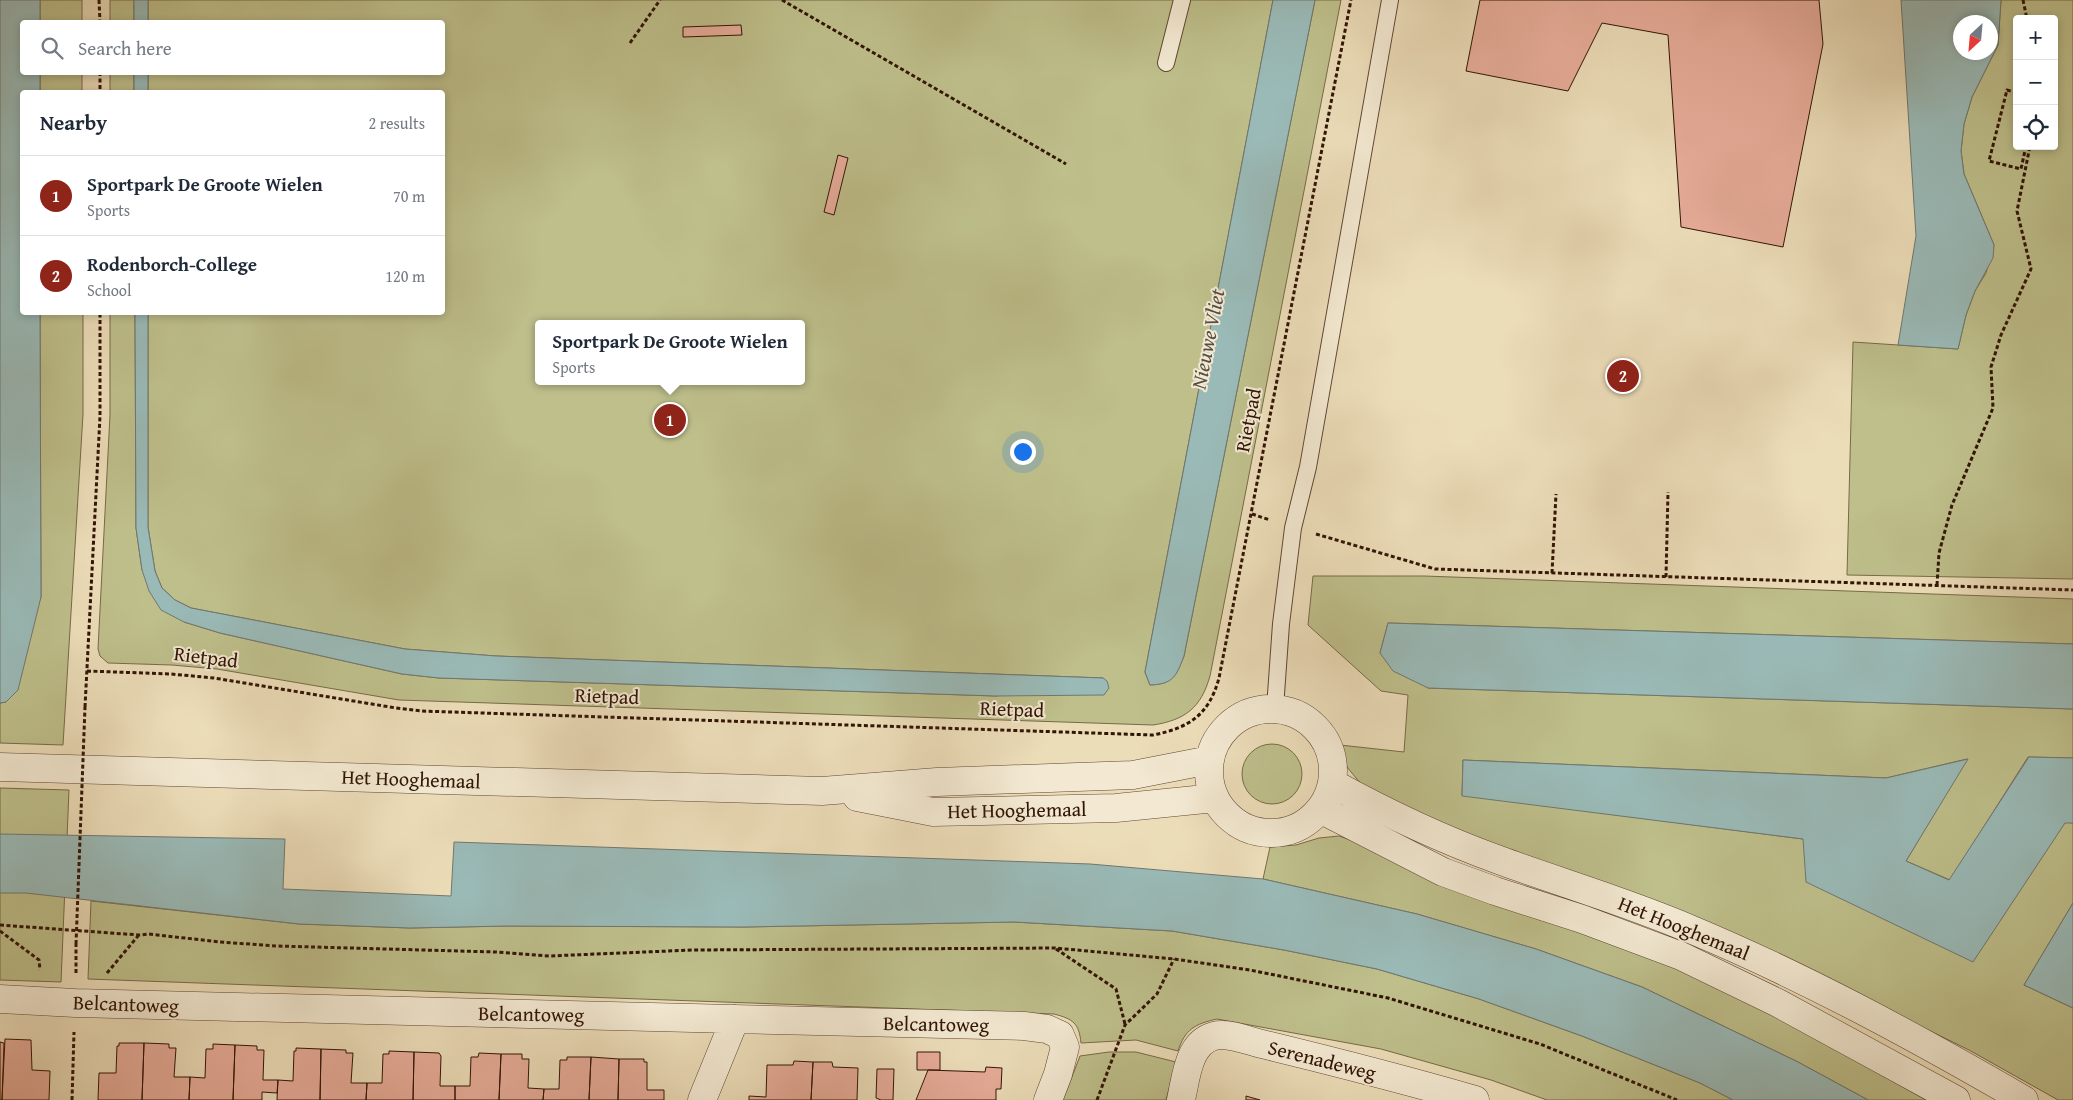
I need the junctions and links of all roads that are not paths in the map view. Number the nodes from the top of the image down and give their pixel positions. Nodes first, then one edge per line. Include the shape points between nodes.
1 (1182, 0) edge
2 (1390, 0) edge
3 (1166, 63) dead end
4 (1275, 708) junction
5 (1210, 760) junction
6 (0, 767) edge
7 (1332, 783) junction
8 (822, 791) junction
9 (1215, 798) junction
10 (1320, 809) junction
11 (0, 999) edge
12 (735, 1019) junction
13 (702, 1100) edge
14 (1048, 1100) edge
15 (1181, 1100) edge
16 (1475, 1100) edge
17 (1956, 1100) edge
18 (2024, 1100) edge

1 - 3 lane
2 - 4 lane via 1308,467 1293,528
4 - 5 street via 1260,709 1232,721 1218,739
4 - 7 street via 1304,717 1316,727 1331,753
5 - 8 street, Het Hooghemaal via 1133,775 937,782
5 - 9 street via 1208,773
6 - 8 street, Het Hooghemaal
7 - 10 street
7 - 18 street, Het Hooghemaal via 1437,836 1680,925 1791,973
8 - 9 street, Het Hooghemaal via 933,812 1116,808
9 - 10 street via 1222,810 1244,827 1272,833 1299,826
10 - 17 street, Het Hooghemaal via 1443,872 1680,956 1778,1003
11 - 12 street, Belcantoweg
12 - 13 street
12 - 14 street, Belcantoweg via 1047,1029 1060,1035 1065,1047
15 - 16 street, Serenadeweg via 1190,1062 1200,1044 1214,1036 1226,1036

